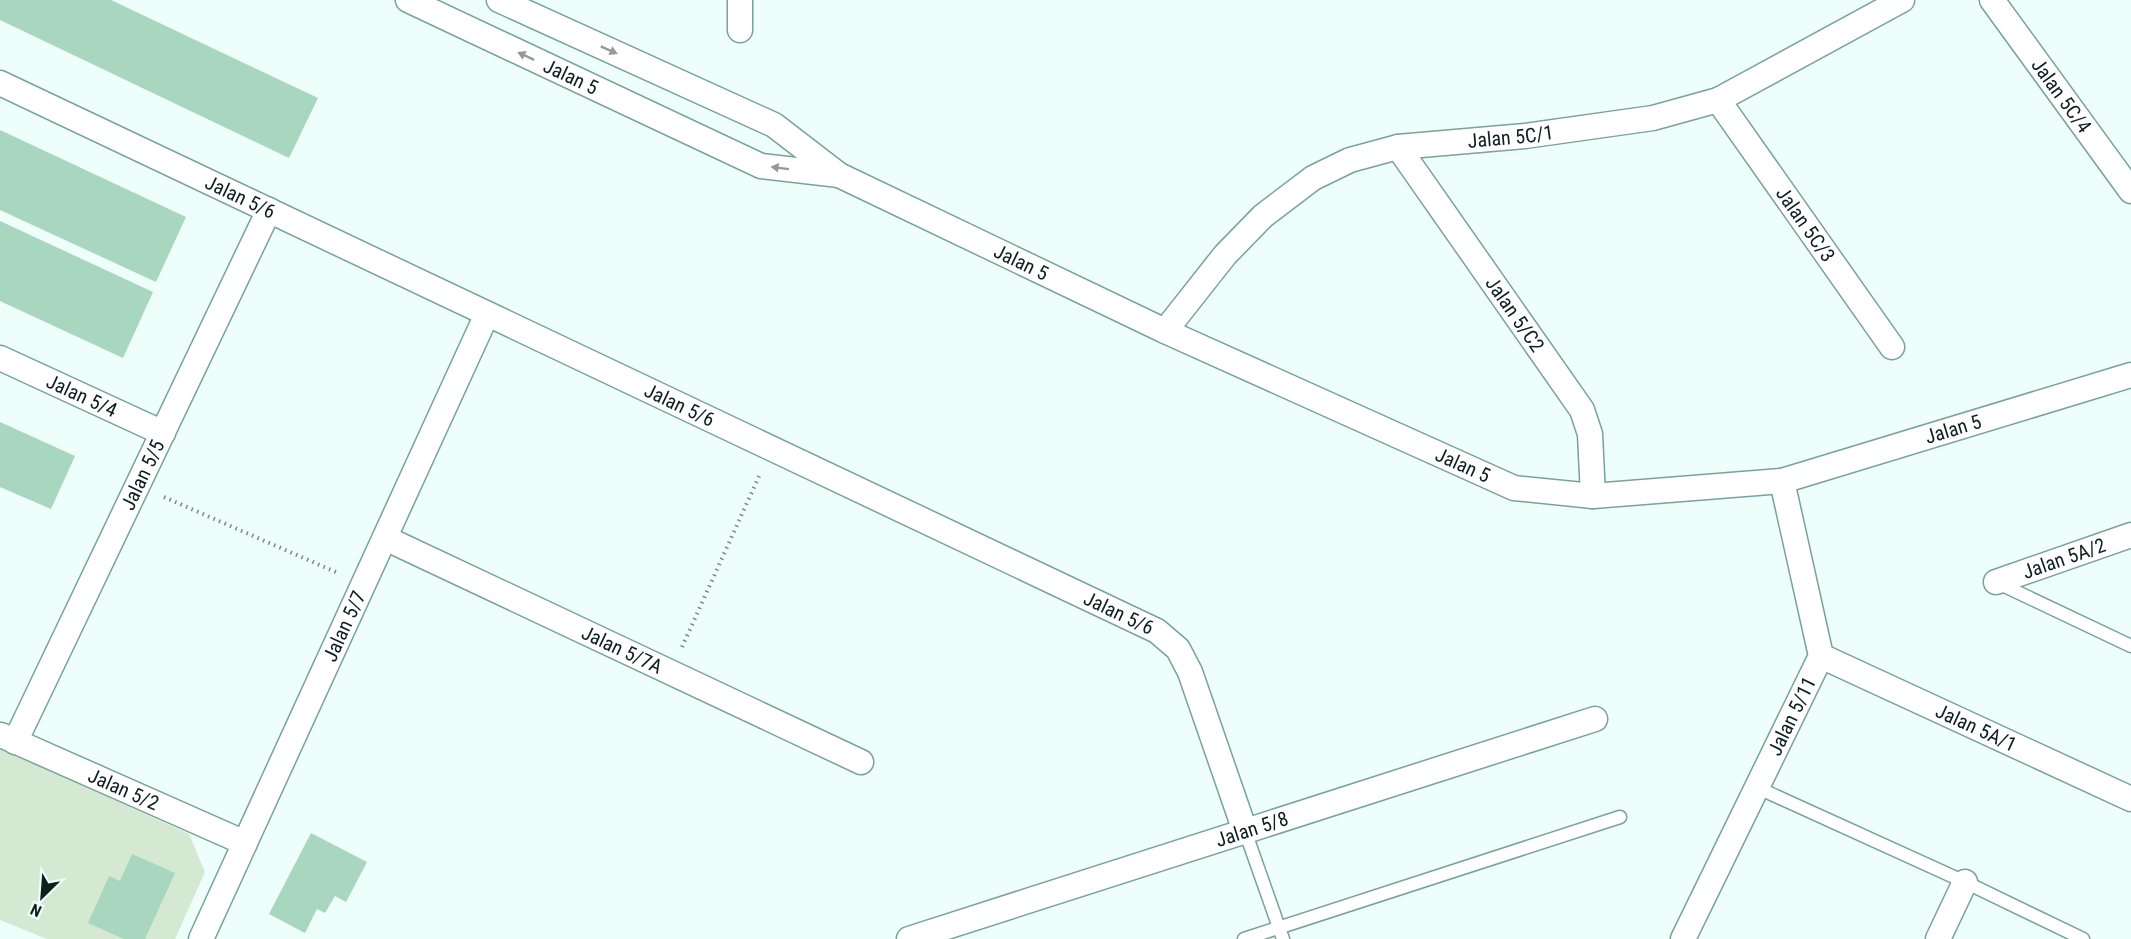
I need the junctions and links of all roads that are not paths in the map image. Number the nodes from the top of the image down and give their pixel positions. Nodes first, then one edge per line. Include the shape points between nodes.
1 (408, 0) edge
2 (499, 0) edge
3 (740, 0) edge
4 (1902, 0) edge
5 (1992, 0) edge
6 (740, 30) dead end
7 (0, 83) edge
8 (1718, 100) junction
9 (1398, 147) junction
10 (838, 175) junction
11 (2131, 190) edge
12 (269, 210) junction
13 (487, 314) junction
14 (1165, 331) junction
15 (1892, 347) dead end
16 (0, 358) edge
17 (2131, 375) edge
18 (162, 433) junction
19 (1782, 481) junction
20 (1593, 496) junction
21 (2131, 535) edge
22 (385, 538) junction
23 (1996, 582) joint
24 (2131, 646) edge
25 (1821, 656) junction
26 (1594, 719) dead end
27 (8, 738) edge
28 (861, 762) dead end
29 (1756, 788) junction
30 (2131, 799) edge
31 (1620, 817) dead end
32 (1245, 831) junction
33 (245, 843) junction
34 (1965, 882) junction
35 (1281, 933) edge
36 (201, 939) edge
37 (909, 939) edge
38 (1244, 939) edge
39 (1683, 939) edge
40 (1938, 939) edge
41 (2083, 939) edge

10 -> 1 street, Jalan 5 via 760,166
2 -> 10 street, Jalan 5 via 774,125
3 - 6 street
4 - 8 street, Jalan 5C/1
5 - 11 street, Jalan 5C/4
7 - 12 street, Jalan 5/6
8 - 9 street, Jalan 5C/1 via 1653,118 1526,136
8 - 15 street, Jalan 5C/3
9 - 14 street, Jalan 5C/1 via 1350,160 1313,178 1263,216 1225,255
9 - 20 street, Jalan 5/C2 via 1582,410 1590,434
10 - 14 street, Jalan 5
12 - 13 street, Jalan 5/6
12 - 18 street, Jalan 5/5
13 - 22 street, Jalan 5/7
13 - 32 street, Jalan 5/6 via 1157,630 1178,649 1190,672
14 - 20 street, Jalan 5 via 1514,488
16 - 18 street, Jalan 5/4
17 - 19 street, Jalan 5
18 - 27 street, Jalan 5/5
19 - 20 street, Jalan 5
19 - 25 street, Jalan 5/11
21 - 23 street, Jalan 5A/2
22 - 28 street, Jalan 5/7A
22 - 33 street, Jalan 5/7
23 - 24 lane
25 - 29 street, Jalan 5/11
25 - 30 street, Jalan 5A/1
26 - 32 street, Jalan 5/8
27 - 33 street, Jalan 5/2
29 - 34 lane
29 - 39 street, Jalan 5/11
31 - 35 lane
32 - 35 lane
32 - 37 street, Jalan 5/8
33 - 36 street, Jalan 5/7
34 - 40 street
34 - 41 lane
35 - 38 lane

